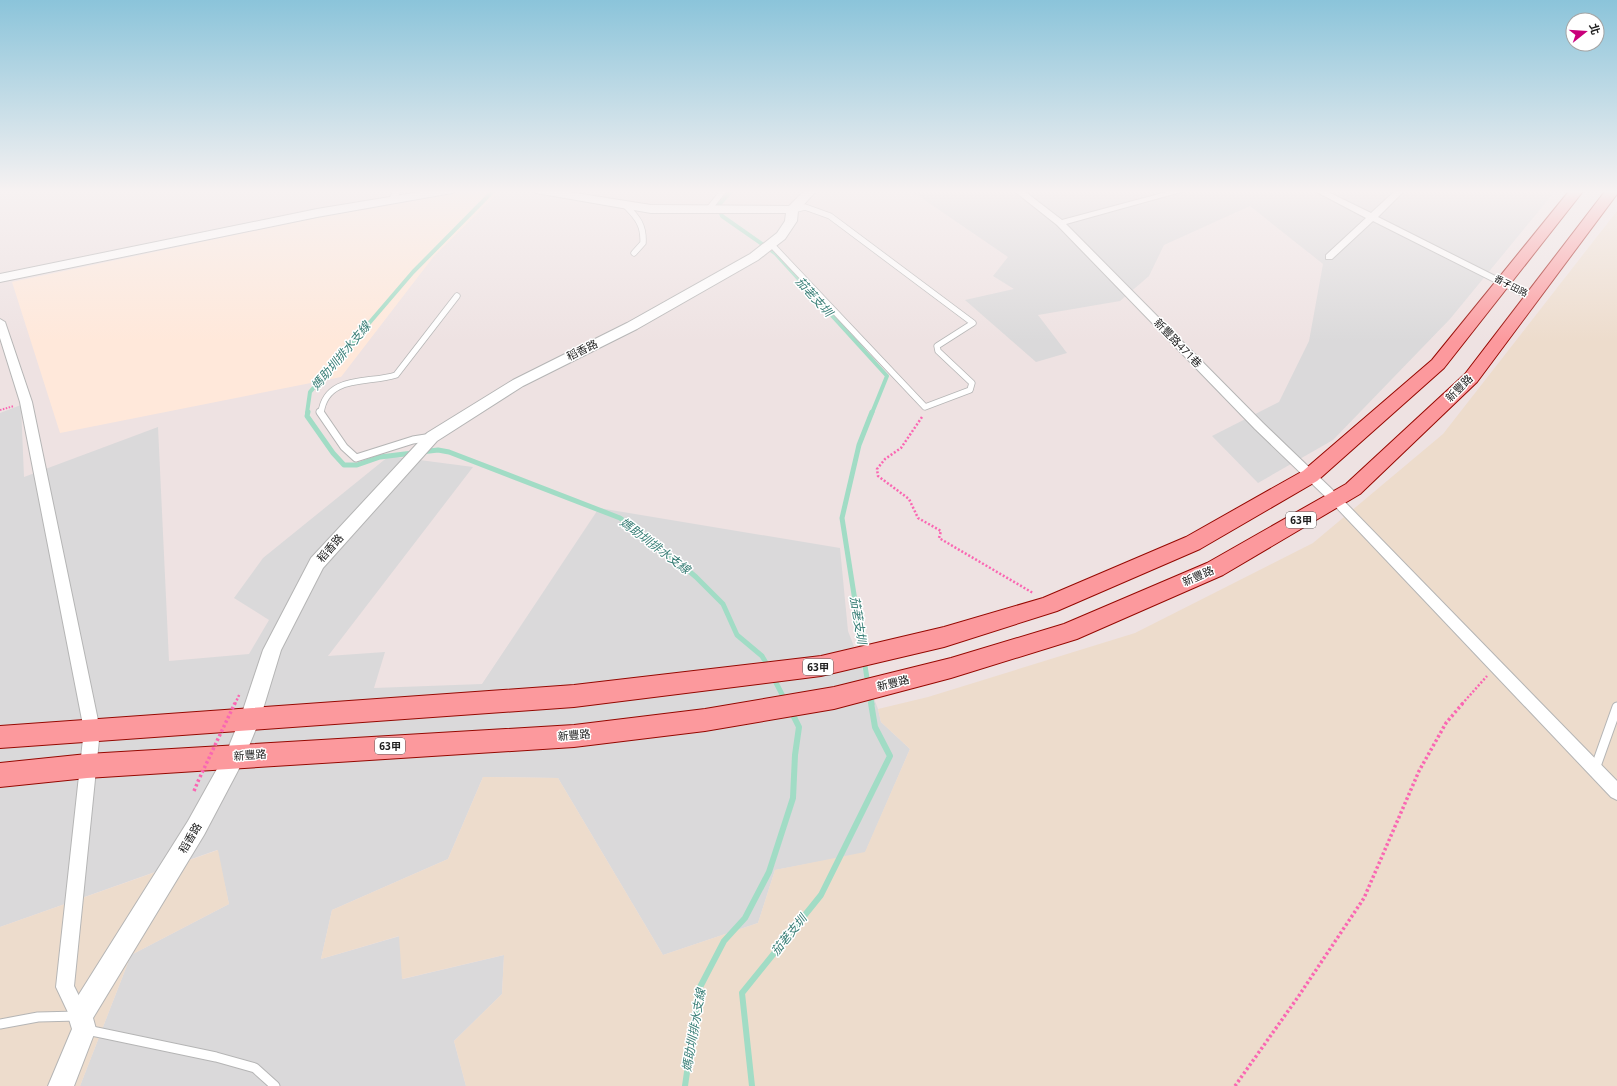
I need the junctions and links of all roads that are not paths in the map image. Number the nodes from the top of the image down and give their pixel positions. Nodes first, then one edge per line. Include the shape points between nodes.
1 (182, 241) edge
2 (643, 241) edge
3 (775, 241) edge
4 (863, 241) edge
5 (1077, 241) edge
6 (1346, 241) edge
7 (1421, 241) edge
8 (1537, 241) edge
9 (1575, 241) edge
10 (771, 244) junction
11 (634, 253) dead end
12 (1329, 257) dead end
13 (0, 278) edge
14 (1504, 282) junction
15 (457, 296) dead end
16 (1532, 297) junction
17 (0, 322) edge
18 (432, 437) junction
19 (1310, 476) junction
20 (1336, 500) junction
21 (1617, 707) edge
22 (250, 719) junction
23 (92, 730) junction
24 (0, 737) edge
25 (235, 756) junction
26 (87, 766) junction
27 (1595, 769) junction
28 (0, 775) edge
29 (1617, 792) edge
30 (82, 1022) junction
31 (0, 1024) edge
32 (61, 1086) edge
33 (276, 1086) edge

1 - 13 street
2 - 11 lane
3 - 10 street, 稻香路
4 - 10 lane via 973,323 937,346 938,351 972,383 970,390 925,407
5 - 19 street, 新豐路471巷
6 - 12 street
7 - 14 street, 番子田路
8 - 14 main road, 63甲
9 - 16 main road, 新豐路 / 63甲
10 - 18 street, 稻香路 via 754,257 684,298 518,383
14 - 16 street, 番子田路
14 - 19 main road, 63甲 via 1438,364
15 - 18 lane via 396,375 346,382 328,395 320,412 344,447 356,458 419,437
16 - 20 main road, 新豐路 / 63甲 via 1471,378 1354,488
17 - 23 street via 26,402
18 - 22 street, 稻香路 via 317,563 272,650
19 - 20 street, 新豐路471巷
19 - 22 main road, 63甲 via 1193,543 1049,605 944,637 821,666 574,696
20 - 25 main road, 新豐路 / 63甲 via 1215,569 1069,632 951,668 869,689 705,720 574,736
20 - 27 street, 新豐路471巷
21 - 27 lane
22 - 23 main road, 63甲
22 - 25 street, 稻香路
23 - 24 main road, 63甲
23 - 26 street
25 - 26 main road, 新豐路 / 63甲
25 - 30 street, 稻香路 via 196,828
26 - 28 main road, 新豐路 / 63甲
26 - 30 street via 65,987
27 - 29 street, 新豐路471巷
30 - 31 lane via 38,1017
30 - 32 street, 稻香路
30 - 33 lane via 255,1068

